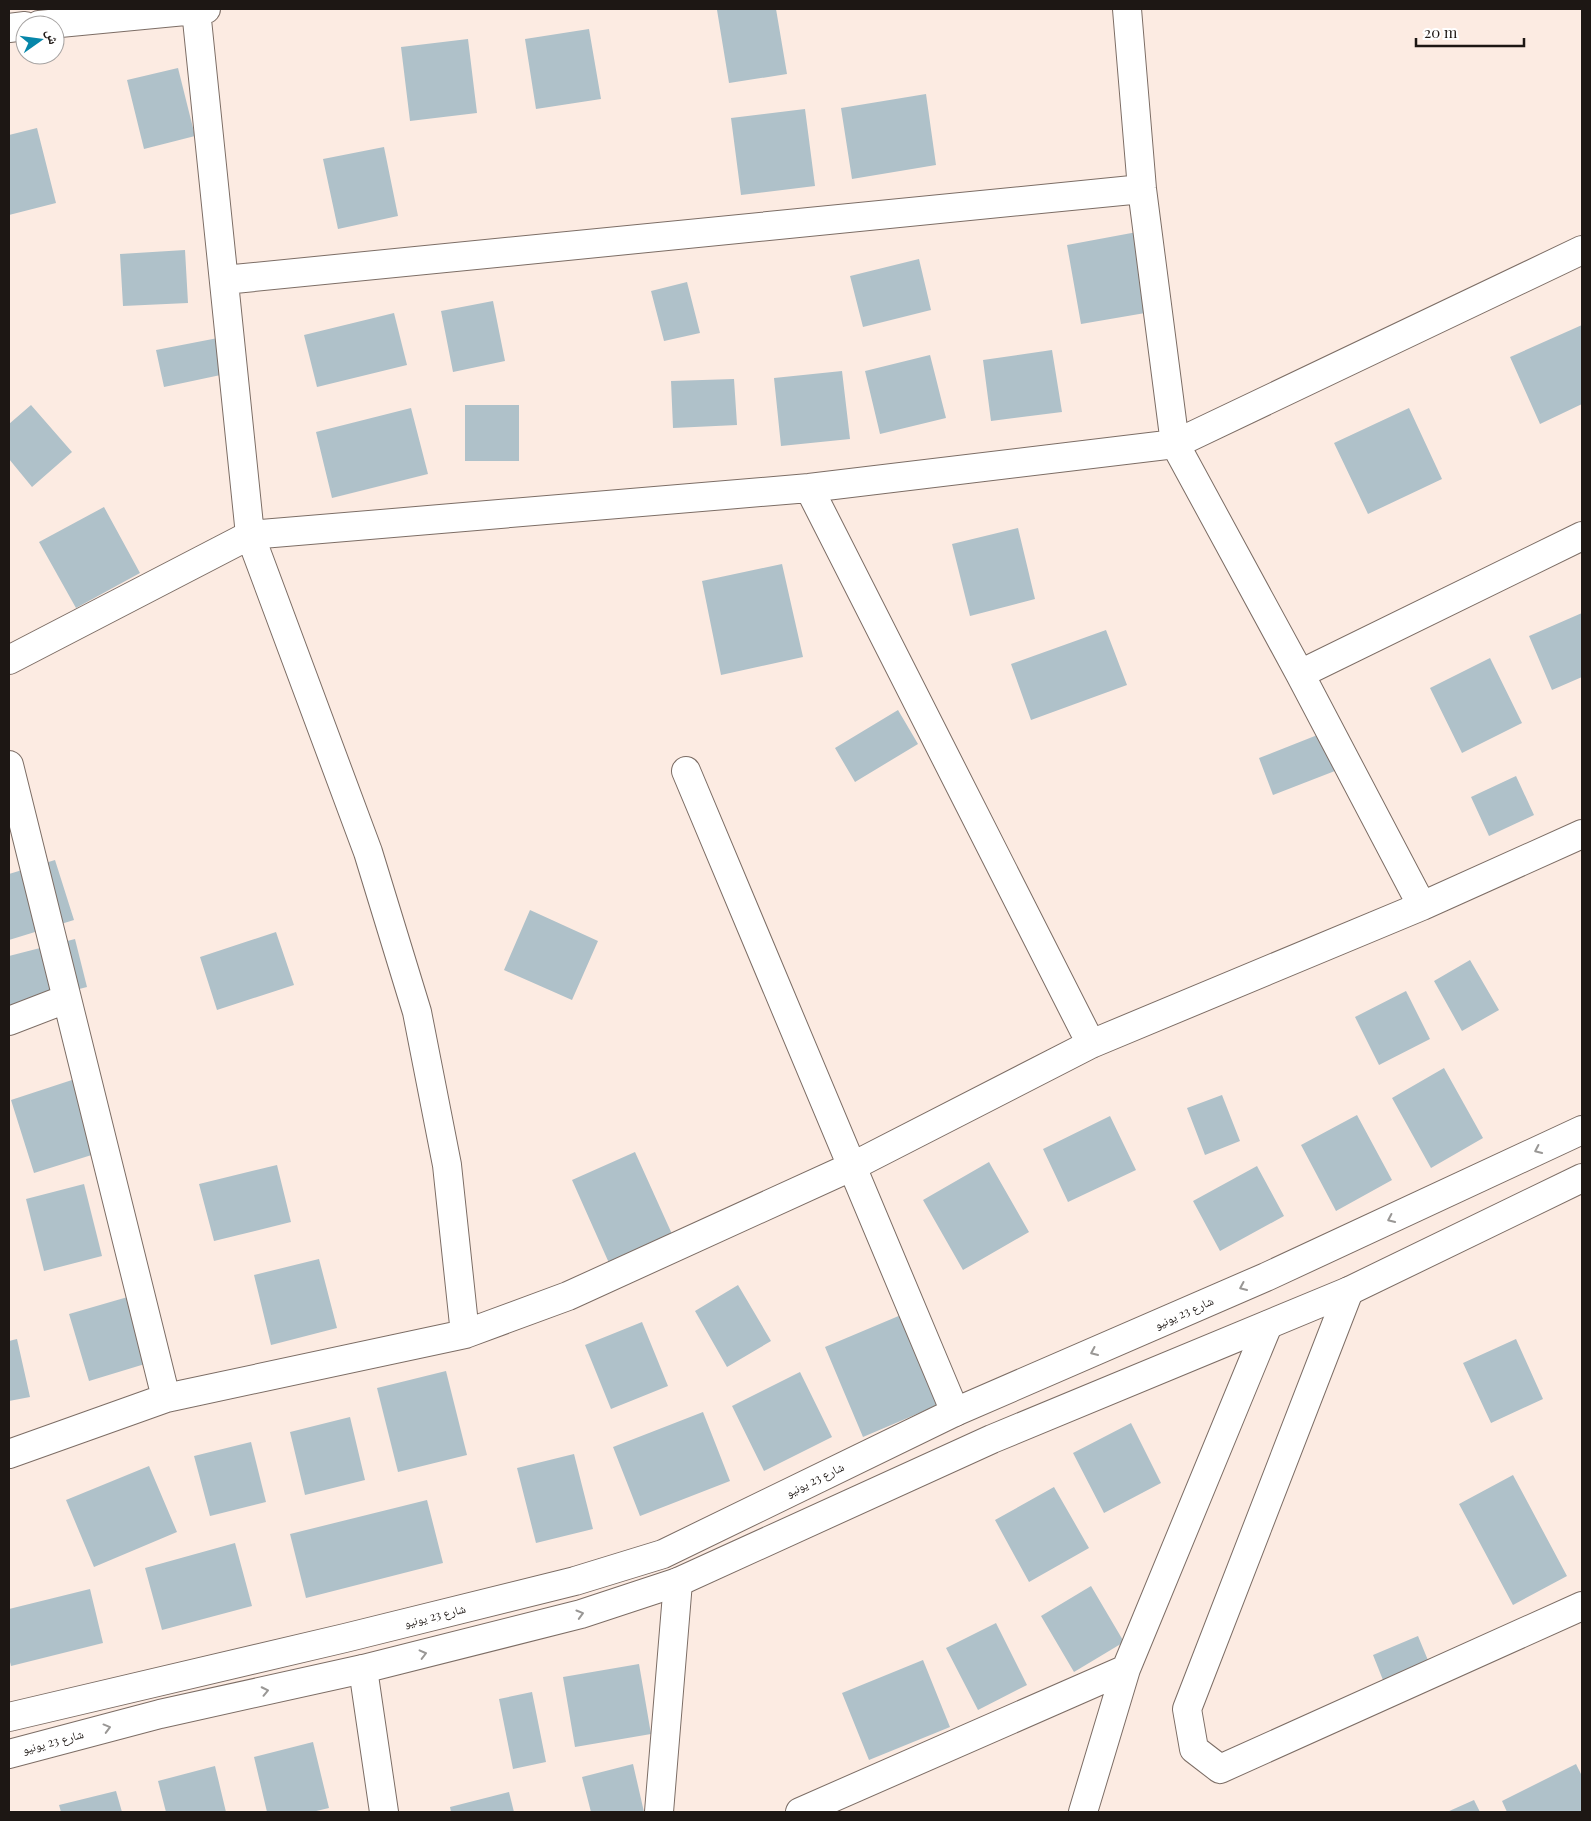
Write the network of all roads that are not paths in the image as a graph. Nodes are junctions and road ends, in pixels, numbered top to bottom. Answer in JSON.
{"nodes":[{"id":1,"x":201,"y":9,"type":"edge"},
{"id":2,"x":1127,"y":9,"type":"edge"},
{"id":3,"x":65,"y":22,"type":"edge"},
{"id":4,"x":1142,"y":189,"type":"junction"},
{"id":5,"x":1582,"y":250,"type":"edge"},
{"id":6,"x":224,"y":280,"type":"junction"},
{"id":7,"x":1175,"y":444,"type":"junction"},
{"id":8,"x":809,"y":488,"type":"junction"},
{"id":9,"x":250,"y":535,"type":"junction"},
{"id":10,"x":1582,"y":536,"type":"edge"},
{"id":11,"x":9,"y":660,"type":"edge"},
{"id":12,"x":1300,"y":674,"type":"junction"},
{"id":13,"x":9,"y":765,"type":"edge"},
{"id":14,"x":686,"y":771,"type":"dead end"},
{"id":15,"x":1582,"y":834,"type":"edge"},
{"id":16,"x":1422,"y":906,"type":"junction"},
{"id":17,"x":66,"y":999,"type":"junction"},
{"id":18,"x":9,"y":1021,"type":"edge"},
{"id":19,"x":1090,"y":1044,"type":"junction"},
{"id":20,"x":1582,"y":1130,"type":"edge"},
{"id":21,"x":853,"y":1166,"type":"junction"},
{"id":22,"x":1582,"y":1178,"type":"edge"},
{"id":23,"x":1349,"y":1291,"type":"junction"},
{"id":24,"x":1268,"y":1325,"type":"junction"},
{"id":25,"x":465,"y":1334,"type":"junction"},
{"id":26,"x":166,"y":1398,"type":"junction"},
{"id":27,"x":955,"y":1412,"type":"junction"},
{"id":28,"x":9,"y":1454,"type":"edge"},
{"id":29,"x":663,"y":1554,"type":"junction"},
{"id":30,"x":678,"y":1582,"type":"junction"},
{"id":31,"x":1582,"y":1606,"type":"edge"},
{"id":32,"x":1126,"y":1668,"type":"junction"},
{"id":33,"x":363,"y":1669,"type":"junction"},
{"id":34,"x":9,"y":1717,"type":"edge"},
{"id":35,"x":9,"y":1754,"type":"edge"},
{"id":36,"x":384,"y":1812,"type":"edge"},
{"id":37,"x":659,"y":1812,"type":"edge"},
{"id":38,"x":800,"y":1812,"type":"edge"},
{"id":39,"x":1082,"y":1812,"type":"edge"}],
"edges":[{"from":1,"to":3,"type":"street"},
{"from":1,"to":6,"type":"street"},
{"from":2,"to":4,"type":"street"},
{"from":4,"to":6,"type":"street"},
{"from":4,"to":7,"type":"street"},
{"from":5,"to":7,"type":"street"},
{"from":6,"to":9,"type":"street"},
{"from":7,"to":8,"type":"street"},
{"from":7,"to":12,"type":"street"},
{"from":8,"to":9,"type":"street"},
{"from":8,"to":19,"type":"street"},
{"from":9,"to":11,"type":"street"},
{"from":9,"to":25,"type":"street"},
{"from":10,"to":12,"type":"street"},
{"from":12,"to":16,"type":"street"},
{"from":13,"to":17,"type":"street"},
{"from":14,"to":21,"type":"street"},
{"from":15,"to":16,"type":"street"},
{"from":16,"to":19,"type":"street"},
{"from":17,"to":18,"type":"street"},
{"from":17,"to":26,"type":"street"},
{"from":19,"to":21,"type":"street"},
{"from":20,"to":27,"type":"street","name":"شارع 23 يونيو","one_way":true},
{"from":21,"to":25,"type":"street"},
{"from":21,"to":27,"type":"street"},
{"from":22,"to":23,"type":"street","name":"شارع 23 يونيو"},
{"from":23,"to":24,"type":"street","name":"شارع 23 يونيو"},
{"from":23,"to":31,"type":"street"},
{"from":24,"to":30,"type":"street","name":"شارع 23 يونيو"},
{"from":24,"to":32,"type":"street"},
{"from":25,"to":26,"type":"street"},
{"from":26,"to":28,"type":"street"},
{"from":27,"to":29,"type":"street","name":"شارع 23 يونيو"},
{"from":29,"to":30,"type":"street"},
{"from":29,"to":34,"type":"street","name":"شارع 23 يونيو"},
{"from":33,"to":30,"type":"street","name":"شارع 23 يونيو","one_way":true},
{"from":30,"to":37,"type":"street"},
{"from":32,"to":38,"type":"street"},
{"from":32,"to":39,"type":"street"},
{"from":35,"to":33,"type":"street","name":"شارع 23 يونيو","one_way":true},
{"from":33,"to":36,"type":"street"}]}
